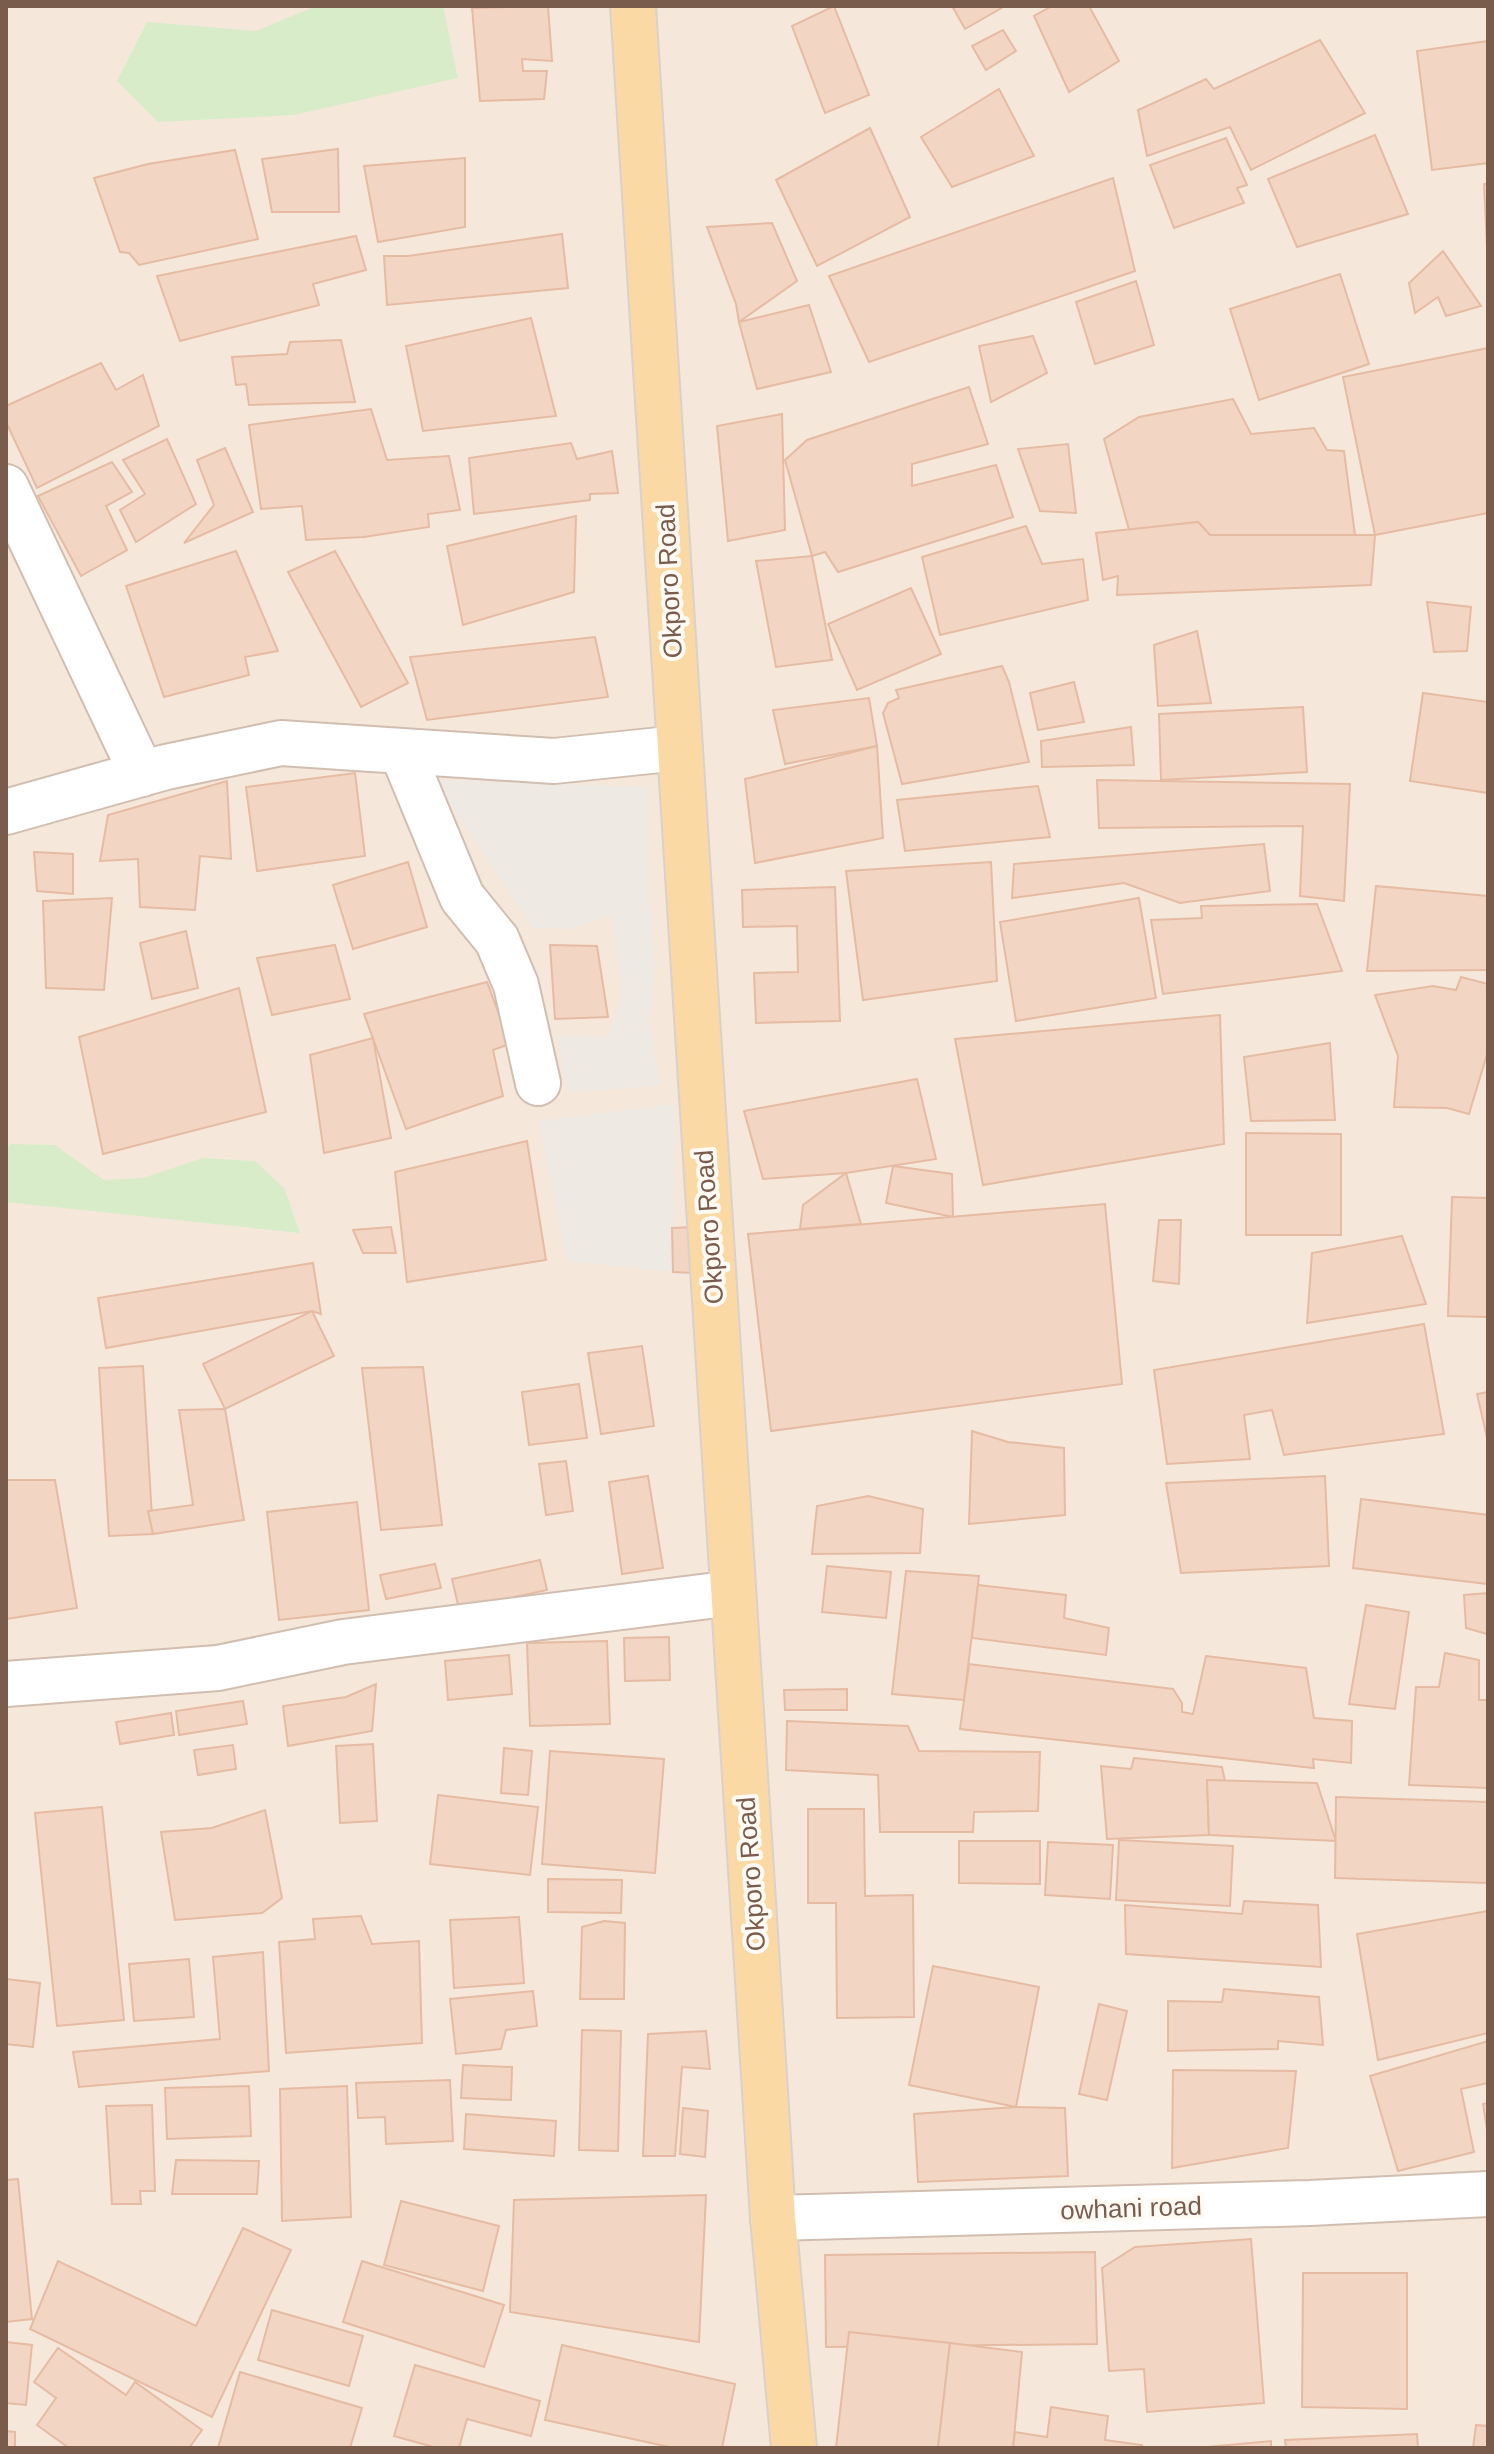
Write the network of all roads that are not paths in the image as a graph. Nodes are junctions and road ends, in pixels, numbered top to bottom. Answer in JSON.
{"nodes":[{"id":1,"x":633,"y":6,"type":"edge"},
{"id":2,"x":6,"y":487,"type":"edge"},
{"id":3,"x":679,"y":748,"type":"junction"},
{"id":4,"x":402,"y":752,"type":"junction"},
{"id":5,"x":142,"y":774,"type":"junction"},
{"id":6,"x":6,"y":812,"type":"edge"},
{"id":7,"x":538,"y":1083,"type":"dead end"},
{"id":8,"x":733,"y":1593,"type":"junction"},
{"id":9,"x":6,"y":1684,"type":"edge"},
{"id":10,"x":1488,"y":2194,"type":"edge"},
{"id":11,"x":773,"y":2218,"type":"junction"},
{"id":12,"x":794,"y":2448,"type":"edge"}],
"edges":[{"from":1,"to":3,"type":"main road","name":"Okporo Road"},
{"from":2,"to":5,"type":"street"},
{"from":3,"to":4,"type":"street"},
{"from":3,"to":8,"type":"main road","name":"Okporo Road"},
{"from":4,"to":5,"type":"street"},
{"from":4,"to":7,"type":"street"},
{"from":5,"to":6,"type":"street"},
{"from":8,"to":9,"type":"street"},
{"from":8,"to":11,"type":"main road","name":"Okporo Road"},
{"from":10,"to":11,"type":"street","name":"owhani road"},
{"from":11,"to":12,"type":"main road","name":"Okporo Road"}]}
